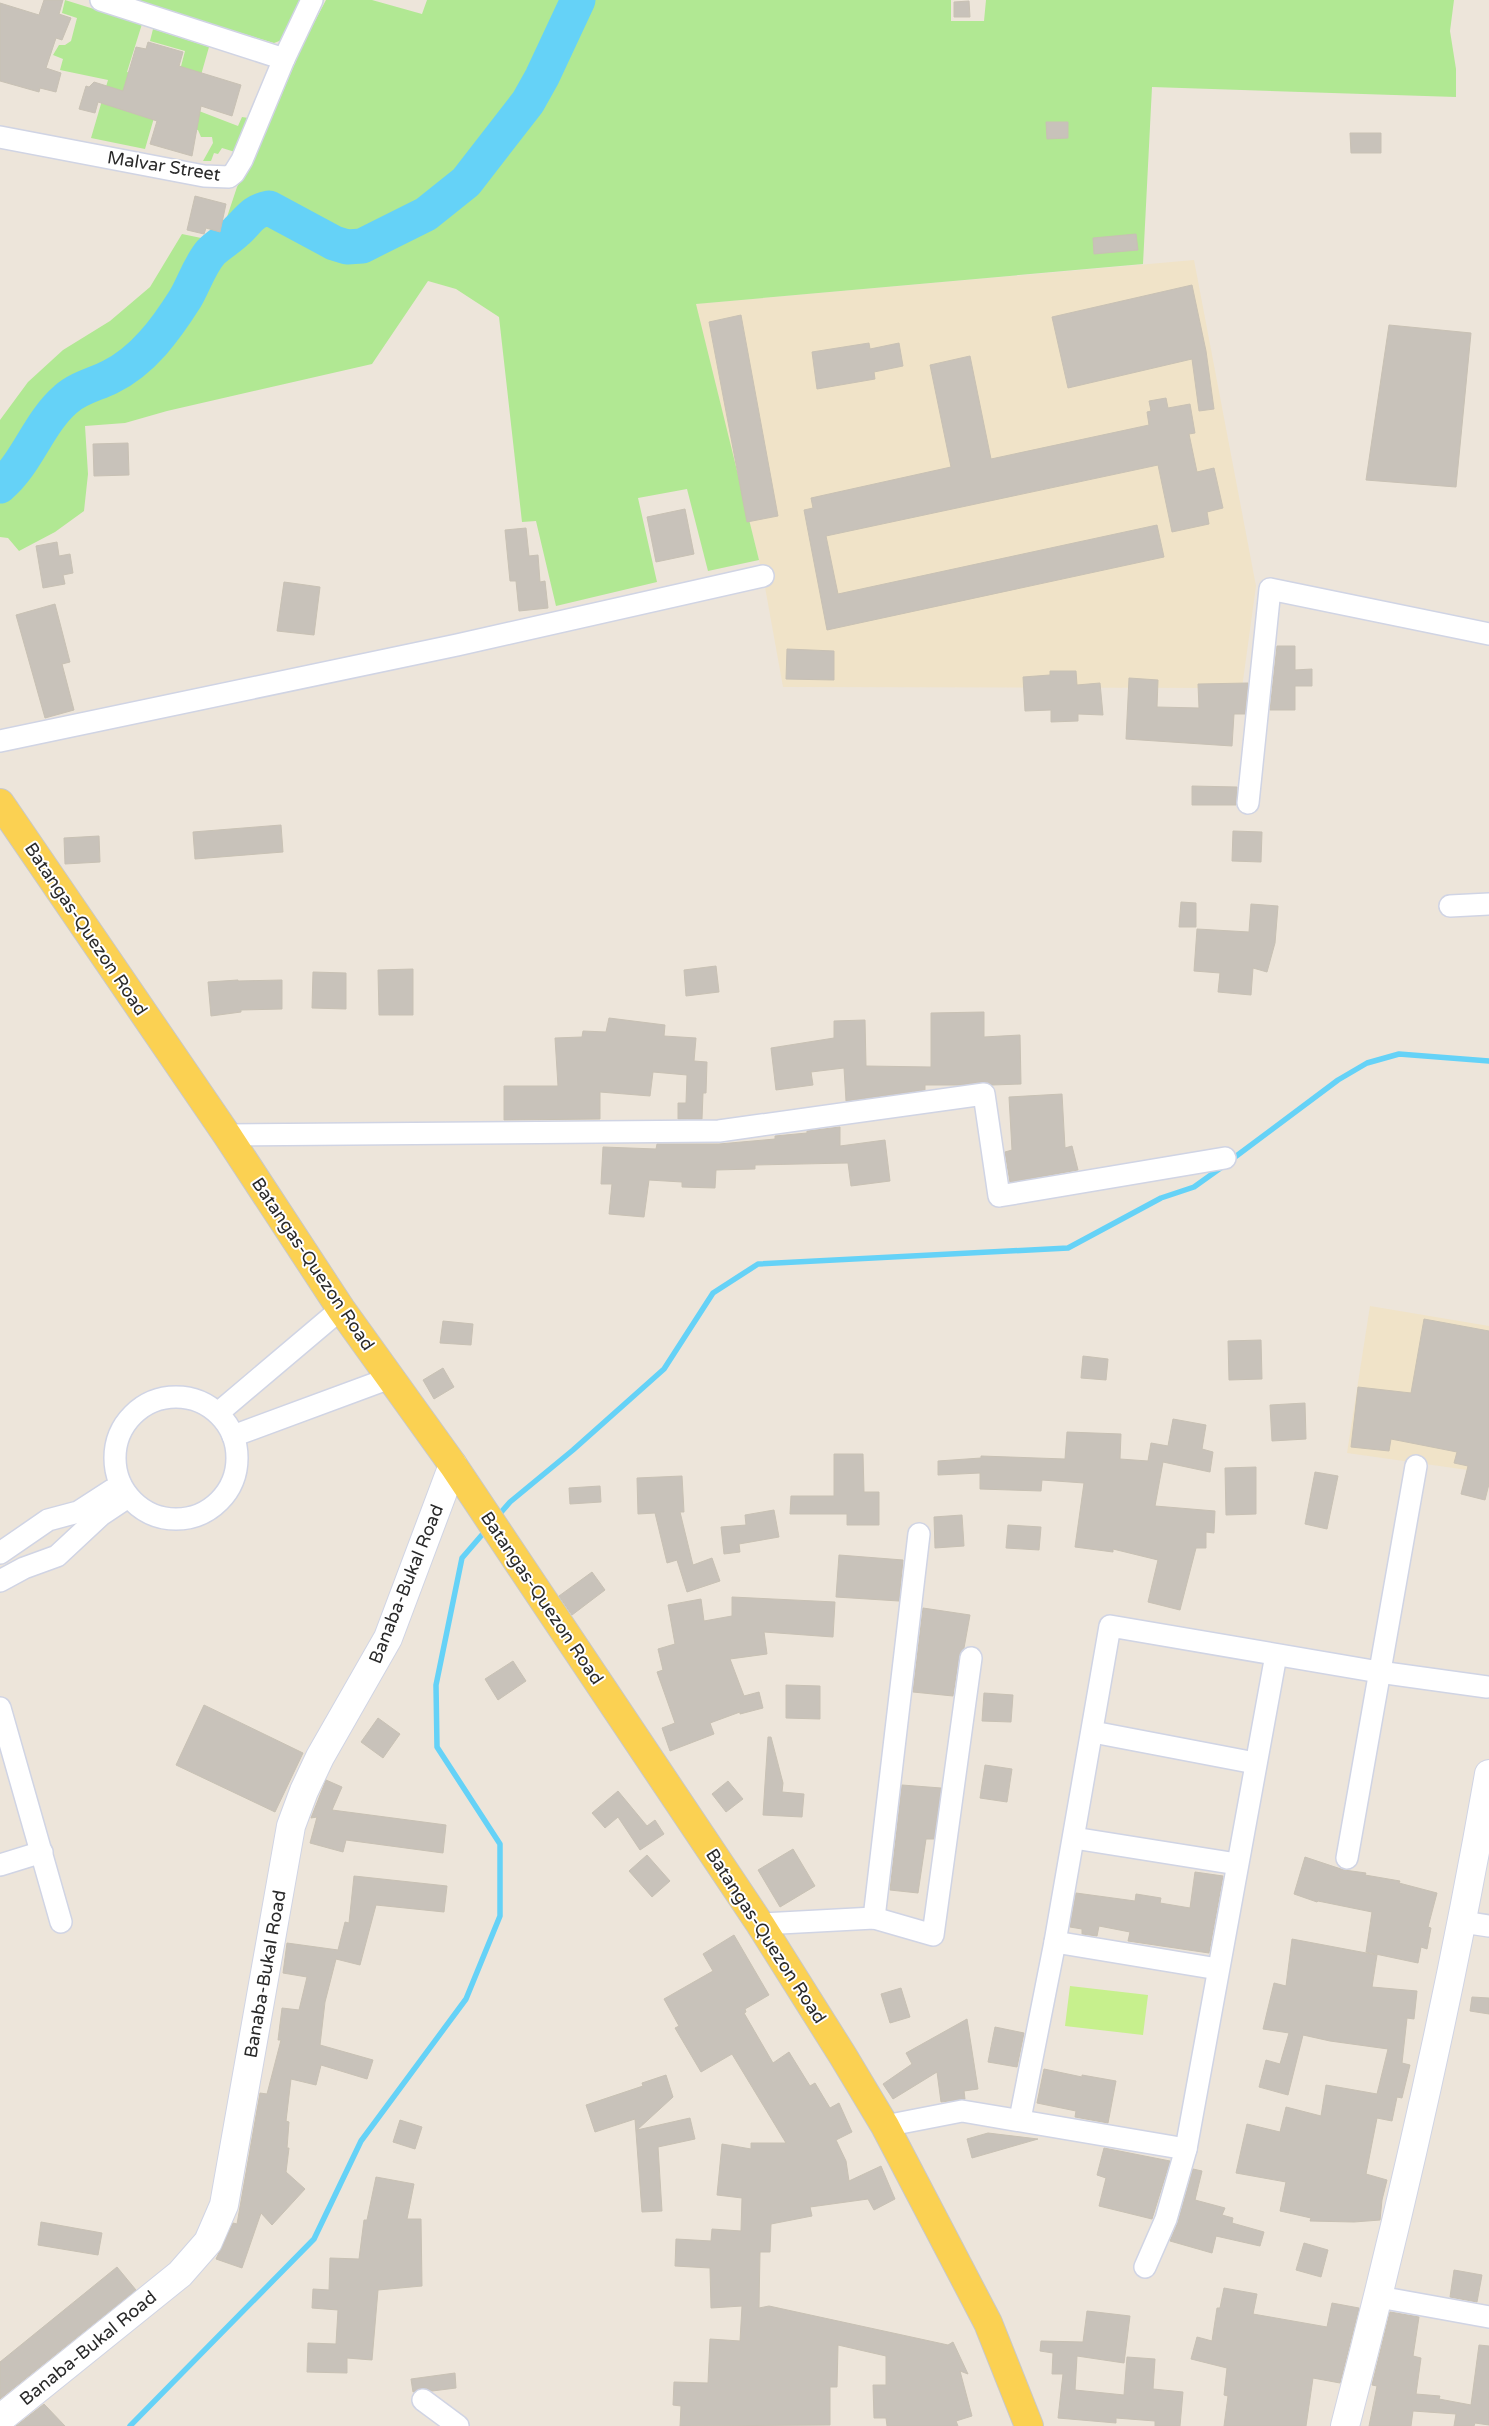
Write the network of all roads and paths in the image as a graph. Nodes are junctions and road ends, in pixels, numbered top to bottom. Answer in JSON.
{"nodes":[{"id":1,"x":101,"y":0,"type":"edge"},
{"id":2,"x":312,"y":0,"type":"edge"},
{"id":3,"x":284,"y":59,"type":"junction"},
{"id":4,"x":0,"y":137,"type":"edge"},
{"id":5,"x":763,"y":576,"type":"dead end"},
{"id":6,"x":1489,"y":634,"type":"edge"},
{"id":7,"x":0,"y":741,"type":"edge"},
{"id":8,"x":1248,"y":802,"type":"dead end"},
{"id":9,"x":0,"y":803,"type":"edge"},
{"id":10,"x":1489,"y":904,"type":"edge"},
{"id":11,"x":1450,"y":906,"type":"dead end"},
{"id":12,"x":227,"y":1135,"type":"junction"},
{"id":13,"x":1225,"y":1158,"type":"dead end"},
{"id":14,"x":341,"y":1309,"type":"junction"},
{"id":15,"x":390,"y":1378,"type":"junction"},
{"id":16,"x":218,"y":1413,"type":"junction"},
{"id":17,"x":233,"y":1436,"type":"junction"},
{"id":18,"x":454,"y":1465,"type":"junction"},
{"id":19,"x":1416,"y":1466,"type":"dead end"},
{"id":20,"x":124,"y":1491,"type":"junction"},
{"id":21,"x":919,"y":1534,"type":"dead end"},
{"id":22,"x":6,"y":1550,"type":"edge"},
{"id":23,"x":24,"y":1568,"type":"junction"},
{"id":24,"x":0,"y":1582,"type":"edge"},
{"id":25,"x":1276,"y":1656,"type":"junction"},
{"id":26,"x":971,"y":1658,"type":"dead end"},
{"id":27,"x":1379,"y":1672,"type":"junction"},
{"id":28,"x":1487,"y":1687,"type":"dead end"},
{"id":29,"x":2,"y":1719,"type":"edge"},
{"id":30,"x":1093,"y":1732,"type":"junction"},
{"id":31,"x":1255,"y":1763,"type":"junction"},
{"id":32,"x":1489,"y":1774,"type":"edge"},
{"id":33,"x":1074,"y":1838,"type":"junction"},
{"id":34,"x":42,"y":1852,"type":"junction"},
{"id":35,"x":1347,"y":1858,"type":"dead end"},
{"id":36,"x":1236,"y":1864,"type":"junction"},
{"id":37,"x":0,"y":1865,"type":"edge"},
{"id":38,"x":874,"y":1918,"type":"junction"},
{"id":39,"x":61,"y":1922,"type":"dead end"},
{"id":40,"x":760,"y":1924,"type":"junction"},
{"id":41,"x":1476,"y":1924,"type":"edge"},
{"id":42,"x":1055,"y":1942,"type":"junction"},
{"id":43,"x":1218,"y":1969,"type":"junction"},
{"id":44,"x":1020,"y":2119,"type":"junction"},
{"id":45,"x":886,"y":2126,"type":"junction"},
{"id":46,"x":1186,"y":2150,"type":"junction"},
{"id":47,"x":1145,"y":2267,"type":"dead end"},
{"id":48,"x":1379,"y":2297,"type":"junction"},
{"id":49,"x":1489,"y":2316,"type":"edge"},
{"id":50,"x":423,"y":2400,"type":"dead end"},
{"id":51,"x":0,"y":2419,"type":"edge"},
{"id":52,"x":458,"y":2426,"type":"edge"},
{"id":53,"x":1029,"y":2426,"type":"edge"},
{"id":54,"x":1345,"y":2426,"type":"edge"}],
"edges":[{"from":1,"to":3,"type":"street"},
{"from":2,"to":3,"type":"street"},
{"from":3,"to":4,"type":"street","name":"Malvar Street"},
{"from":5,"to":7,"type":"street"},
{"from":6,"to":8,"type":"street"},
{"from":9,"to":12,"type":"main road","name":"Batangas-Quezon Road"},
{"from":10,"to":11,"type":"street"},
{"from":12,"to":13,"type":"street"},
{"from":12,"to":14,"type":"main road","name":"Batangas-Quezon Road"},
{"from":14,"to":15,"type":"main road","name":"Batangas-Quezon Road"},
{"from":14,"to":16,"type":"street"},
{"from":15,"to":17,"type":"street"},
{"from":15,"to":18,"type":"main road","name":"Batangas-Quezon Road"},
{"from":16,"to":17,"type":"street"},
{"from":16,"to":20,"type":"street"},
{"from":17,"to":20,"type":"street"},
{"from":18,"to":40,"type":"main road","name":"Batangas-Quezon Road"},
{"from":18,"to":51,"type":"street","name":"Banaba-Bukal Road"},
{"from":19,"to":27,"type":"street"},
{"from":20,"to":22,"type":"street"},
{"from":20,"to":23,"type":"street"},
{"from":21,"to":38,"type":"street"},
{"from":22,"to":23,"type":"street"},
{"from":23,"to":24,"type":"street"},
{"from":25,"to":27,"type":"street"},
{"from":25,"to":30,"type":"street"},
{"from":25,"to":31,"type":"street"},
{"from":26,"to":38,"type":"street"},
{"from":27,"to":28,"type":"street"},
{"from":27,"to":35,"type":"street"},
{"from":29,"to":34,"type":"street"},
{"from":30,"to":31,"type":"street"},
{"from":30,"to":33,"type":"street"},
{"from":31,"to":36,"type":"street"},
{"from":32,"to":41,"type":"street"},
{"from":33,"to":36,"type":"street"},
{"from":33,"to":42,"type":"street"},
{"from":34,"to":37,"type":"street"},
{"from":34,"to":39,"type":"street"},
{"from":36,"to":43,"type":"street"},
{"from":38,"to":40,"type":"street"},
{"from":40,"to":45,"type":"main road","name":"Batangas-Quezon Road"},
{"from":41,"to":48,"type":"street"},
{"from":42,"to":43,"type":"street"},
{"from":42,"to":44,"type":"street"},
{"from":43,"to":46,"type":"street"},
{"from":44,"to":45,"type":"street"},
{"from":44,"to":46,"type":"street"},
{"from":45,"to":53,"type":"main road","name":"Batangas-Quezon Road"},
{"from":46,"to":47,"type":"street"},
{"from":48,"to":49,"type":"street"},
{"from":48,"to":54,"type":"street"},
{"from":50,"to":52,"type":"street"}]}
